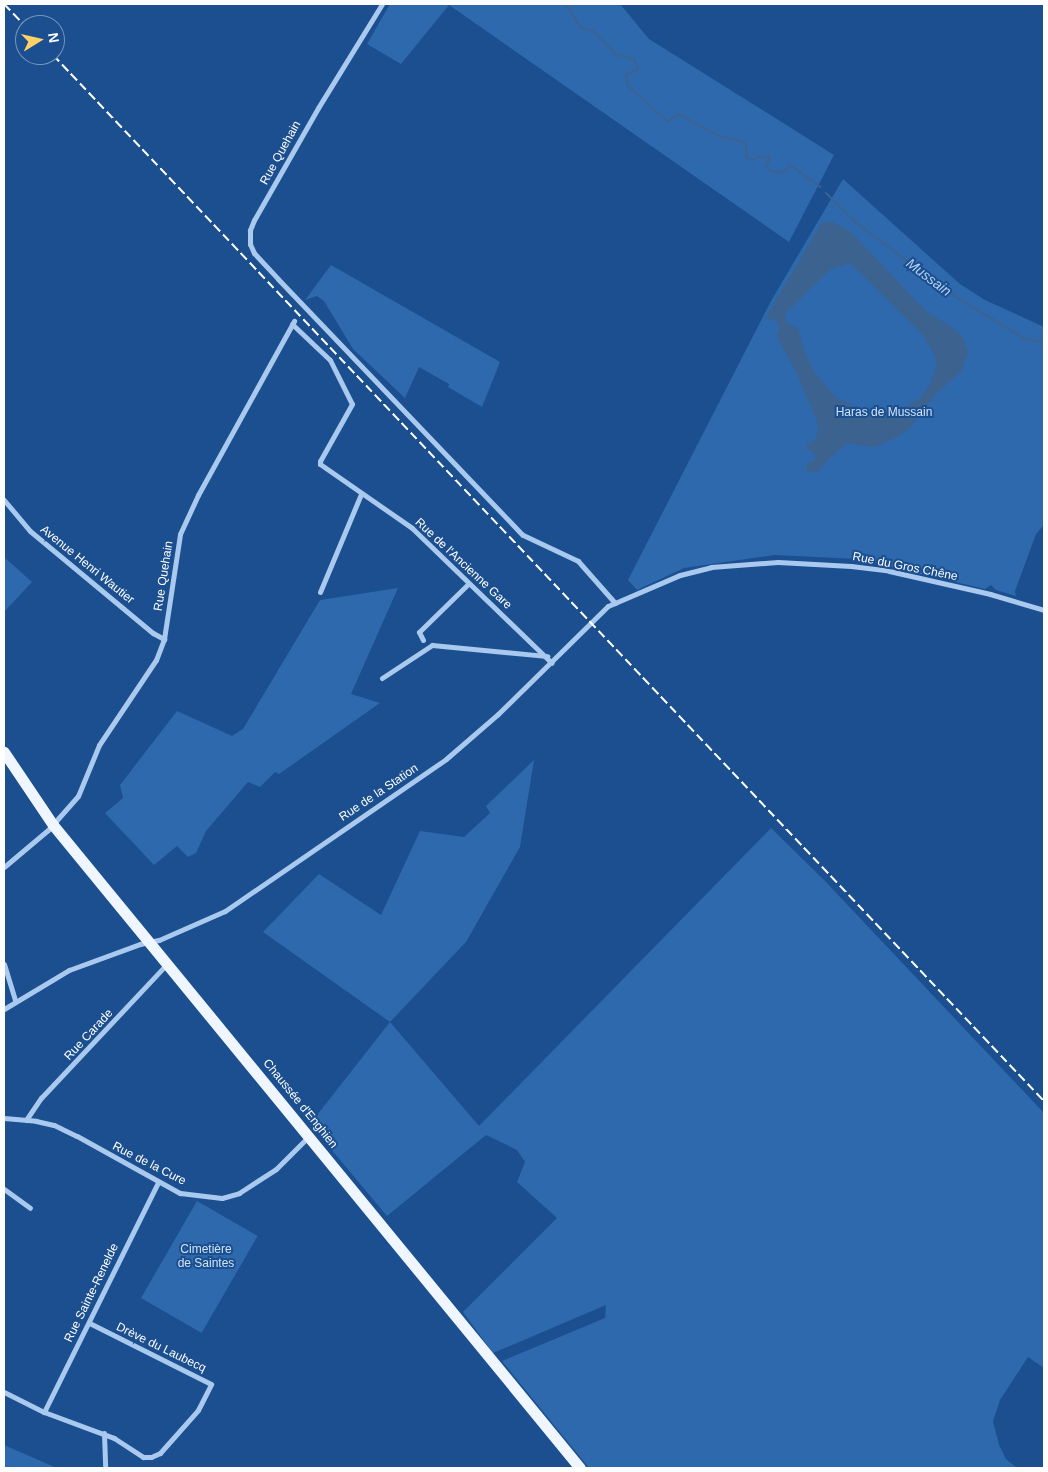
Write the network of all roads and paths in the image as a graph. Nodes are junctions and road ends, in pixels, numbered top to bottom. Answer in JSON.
{"nodes":[{"id":1,"x":382,"y":4,"type":"edge"},
{"id":2,"x":293,"y":323,"type":"joint"},
{"id":3,"x":361,"y":494,"type":"junction"},
{"id":4,"x":4,"y":500,"type":"edge"},
{"id":5,"x":468,"y":584,"type":"junction"},
{"id":6,"x":320,"y":592,"type":"dead end"},
{"id":7,"x":615,"y":603,"type":"junction"},
{"id":8,"x":1044,"y":610,"type":"edge"},
{"id":9,"x":593,"y":620,"type":"joint"},
{"id":10,"x":164,"y":639,"type":"junction"},
{"id":11,"x":423,"y":640,"type":"dead end"},
{"id":12,"x":546,"y":656,"type":"junction"},
{"id":13,"x":552,"y":663,"type":"junction"},
{"id":14,"x":382,"y":678,"type":"dead end"},
{"id":15,"x":4,"y":752,"type":"edge"},
{"id":16,"x":53,"y":825,"type":"junction"},
{"id":17,"x":4,"y":867,"type":"edge"},
{"id":18,"x":149,"y":941,"type":"junction"},
{"id":19,"x":4,"y":964,"type":"edge"},
{"id":20,"x":167,"y":964,"type":"junction"},
{"id":21,"x":15,"y":1001,"type":"junction"},
{"id":22,"x":4,"y":1009,"type":"edge"},
{"id":23,"x":4,"y":1118,"type":"edge"},
{"id":24,"x":26,"y":1120,"type":"junction"},
{"id":25,"x":308,"y":1137,"type":"junction"},
{"id":26,"x":158,"y":1182,"type":"junction"},
{"id":27,"x":4,"y":1189,"type":"edge"},
{"id":28,"x":30,"y":1208,"type":"dead end"},
{"id":29,"x":89,"y":1323,"type":"junction"},
{"id":30,"x":4,"y":1392,"type":"edge"},
{"id":31,"x":44,"y":1412,"type":"junction"},
{"id":32,"x":104,"y":1433,"type":"junction"},
{"id":33,"x":105,"y":1468,"type":"edge"},
{"id":34,"x":580,"y":1468,"type":"edge"}],
"edges":[{"from":1,"to":7,"type":"street","name":"Rue Quehain"},
{"from":2,"to":3,"type":"street","name":"Rue de l'Ancienne Gare"},
{"from":2,"to":10,"type":"street","name":"Rue Quehain"},
{"from":3,"to":5,"type":"street","name":"Rue de l'Ancienne Gare"},
{"from":3,"to":6,"type":"street"},
{"from":4,"to":10,"type":"street","name":"Avenue Henri Wautier"},
{"from":5,"to":11,"type":"street"},
{"from":5,"to":12,"type":"street","name":"Rue de l'Ancienne Gare"},
{"from":7,"to":8,"type":"street","name":"Rue du Gros Chêne"},
{"from":7,"to":9,"type":"street","name":"Rue du Gros Chêne"},
{"from":9,"to":13,"type":"street","name":"Rue de la Station"},
{"from":10,"to":16,"type":"street","name":"Rue Quehain"},
{"from":12,"to":13,"type":"street","name":"Rue de l'Ancienne Gare"},
{"from":12,"to":14,"type":"street"},
{"from":13,"to":18,"type":"street","name":"Rue de la Station"},
{"from":15,"to":16,"type":"main road","name":"Chaussée d'Enghien"},
{"from":16,"to":17,"type":"street","name":"Rue Quehain"},
{"from":16,"to":18,"type":"main road","name":"Chaussée d'Enghien"},
{"from":18,"to":20,"type":"main road","name":"Chaussée d'Enghien"},
{"from":18,"to":21,"type":"street","name":"Rue de la Station"},
{"from":19,"to":21,"type":"street"},
{"from":20,"to":24,"type":"street","name":"Rue Carade"},
{"from":20,"to":25,"type":"main road","name":"Chaussée d'Enghien"},
{"from":21,"to":22,"type":"street","name":"Rue de la Station"},
{"from":23,"to":24,"type":"street","name":"Rue de la Cure"},
{"from":24,"to":26,"type":"street","name":"Rue de la Cure"},
{"from":25,"to":26,"type":"street","name":"Rue de la Cure"},
{"from":25,"to":34,"type":"main road","name":"Chaussée d'Enghien"},
{"from":26,"to":29,"type":"street","name":"Rue Sainte-Renelde"},
{"from":27,"to":28,"type":"street"},
{"from":29,"to":31,"type":"street","name":"Rue Sainte-Renelde"},
{"from":29,"to":32,"type":"street","name":"Drève du Laubecq"},
{"from":30,"to":31,"type":"street"},
{"from":31,"to":32,"type":"street"},
{"from":32,"to":33,"type":"street"}]}
